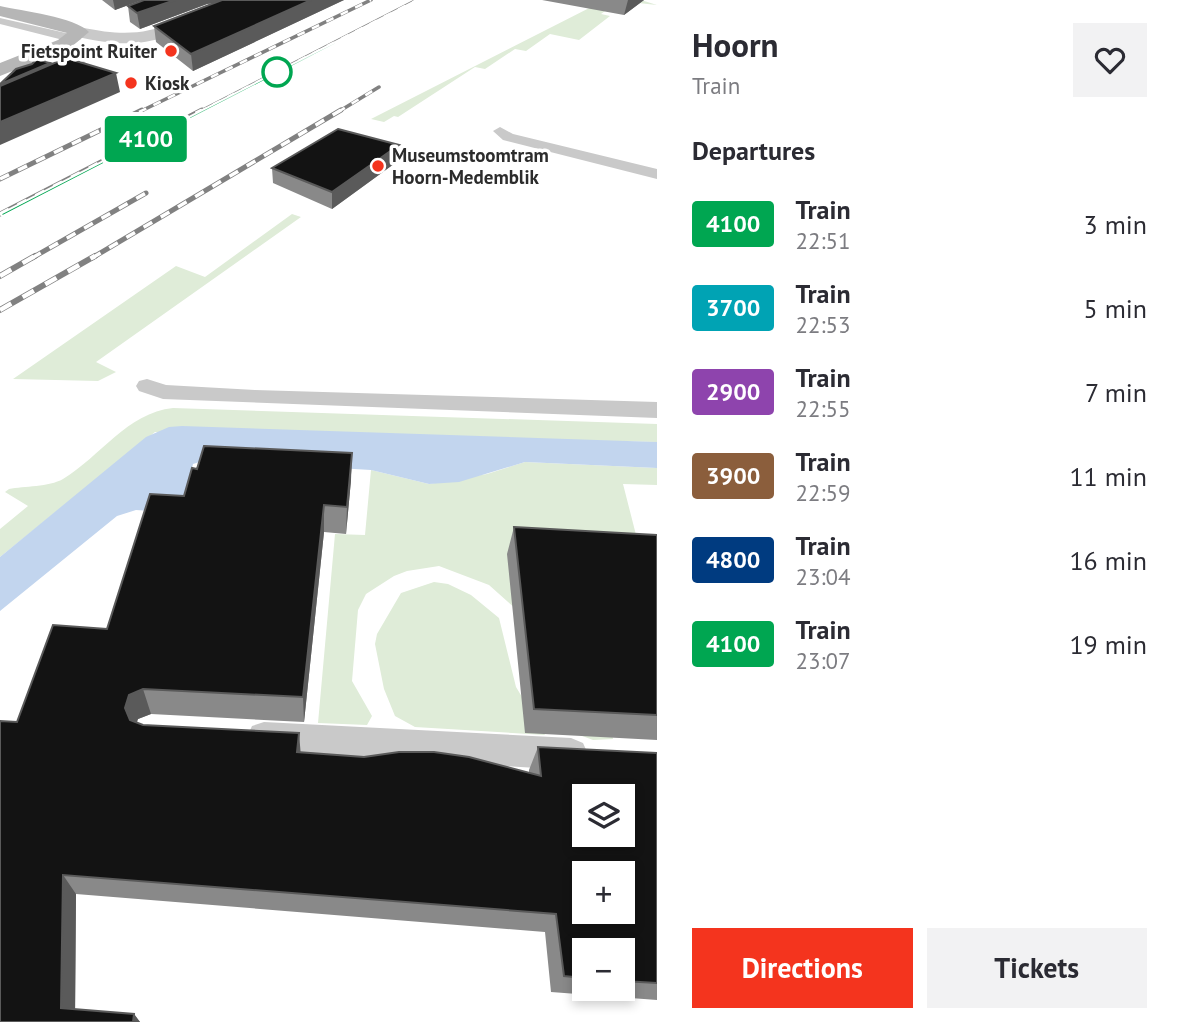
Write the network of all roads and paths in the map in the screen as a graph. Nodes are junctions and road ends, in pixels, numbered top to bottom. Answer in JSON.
{"nodes":[{"id":1,"x":237,"y":0,"type":"edge"},
{"id":2,"x":0,"y":11,"type":"edge"},
{"id":3,"x":117,"y":19,"type":"dead end"},
{"id":4,"x":0,"y":21,"type":"edge"},
{"id":5,"x":77,"y":36,"type":"junction"},
{"id":6,"x":46,"y":51,"type":"junction"},
{"id":7,"x":0,"y":70,"type":"edge"},
{"id":8,"x":0,"y":101,"type":"edge"},
{"id":9,"x":500,"y":131,"type":"dead end"},
{"id":10,"x":657,"y":174,"type":"edge"},
{"id":11,"x":147,"y":386,"type":"dead end"},
{"id":12,"x":657,"y":410,"type":"edge"},
{"id":13,"x":235,"y":736,"type":"edge"},
{"id":14,"x":598,"y":756,"type":"edge"}],
"edges":[{"from":1,"to":5,"type":"street"},
{"from":2,"to":5,"type":"street"},
{"from":3,"to":5,"type":"street"},
{"from":4,"to":5,"type":"lane"},
{"from":5,"to":6,"type":"street"},
{"from":6,"to":7,"type":"street"},
{"from":6,"to":8,"type":"lane"},
{"from":9,"to":10,"type":"lane"},
{"from":11,"to":12,"type":"lane"},
{"from":13,"to":14,"type":"lane"}]}
